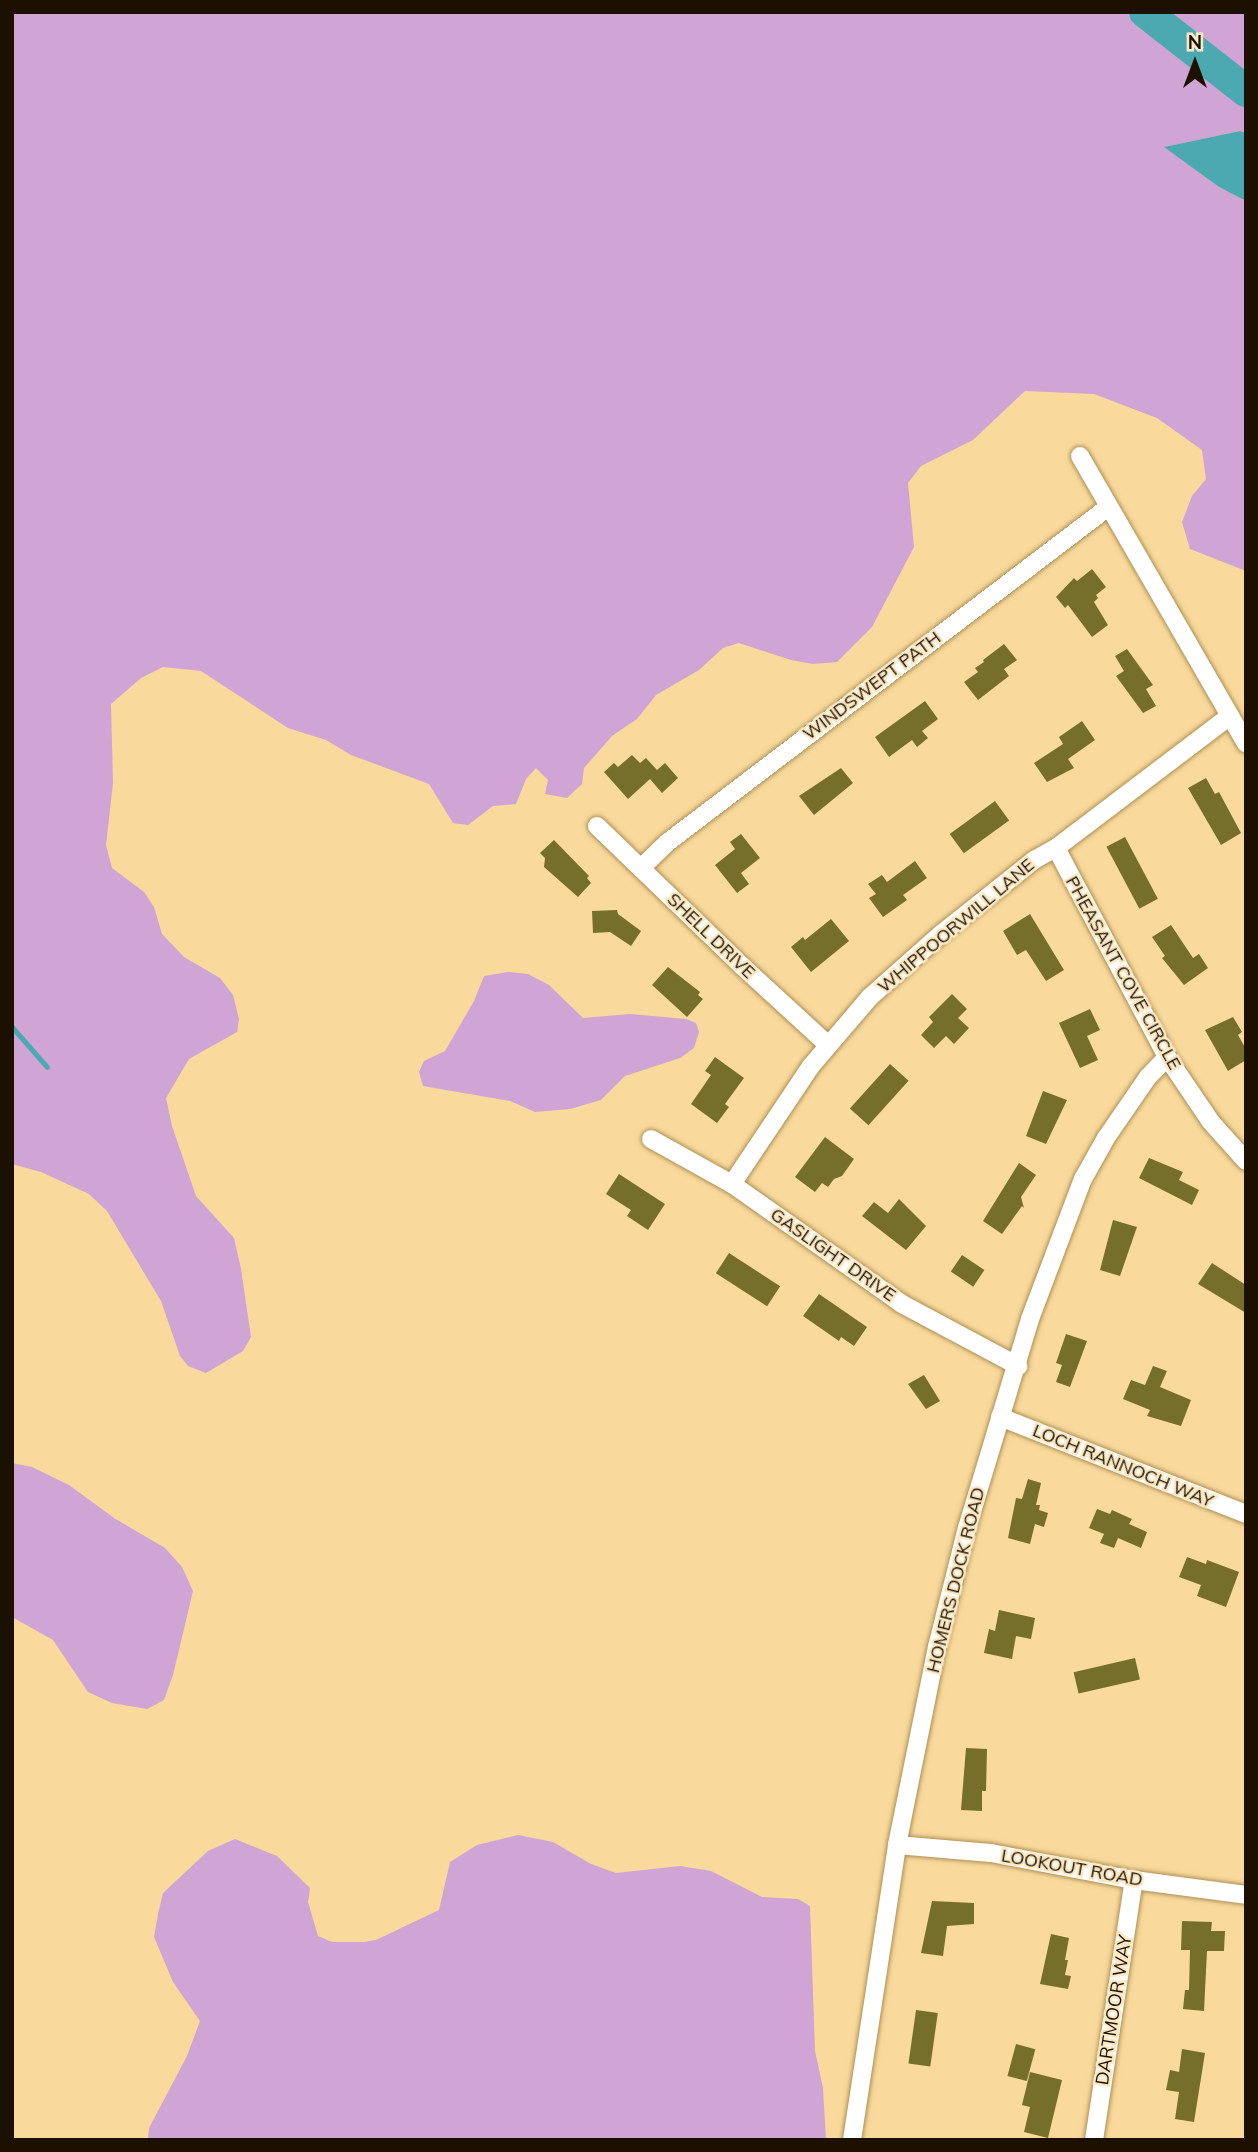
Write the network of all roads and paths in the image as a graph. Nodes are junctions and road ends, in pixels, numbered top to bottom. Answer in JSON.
{"nodes":[{"id":1,"x":1080,"y":456,"type":"dead end"},
{"id":2,"x":1107,"y":508,"type":"junction"},
{"id":3,"x":1230,"y":716,"type":"junction"},
{"id":4,"x":1246,"y":744,"type":"edge"},
{"id":5,"x":597,"y":826,"type":"dead end"},
{"id":6,"x":1056,"y":848,"type":"junction"},
{"id":7,"x":641,"y":868,"type":"junction"},
{"id":8,"x":827,"y":1044,"type":"junction"},
{"id":9,"x":1167,"y":1057,"type":"junction"},
{"id":10,"x":652,"y":1139,"type":"dead end"},
{"id":11,"x":1246,"y":1161,"type":"edge"},
{"id":12,"x":732,"y":1184,"type":"junction"},
{"id":13,"x":1017,"y":1366,"type":"junction"},
{"id":14,"x":1000,"y":1417,"type":"junction"},
{"id":15,"x":1246,"y":1514,"type":"edge"},
{"id":16,"x":897,"y":1846,"type":"junction"},
{"id":17,"x":1134,"y":1880,"type":"junction"},
{"id":18,"x":1246,"y":1895,"type":"edge"},
{"id":19,"x":852,"y":2140,"type":"edge"},
{"id":20,"x":1094,"y":2140,"type":"edge"}],
"edges":[{"from":1,"to":2,"type":"street"},
{"from":2,"to":3,"type":"street"},
{"from":2,"to":7,"type":"street","name":"WINDSWEPT PATH"},
{"from":3,"to":4,"type":"street"},
{"from":3,"to":6,"type":"street","name":"WHIPPOORWILL LANE"},
{"from":5,"to":7,"type":"street","name":"SHELL DRIVE"},
{"from":6,"to":8,"type":"street","name":"WHIPPOORWILL LANE"},
{"from":6,"to":9,"type":"street","name":"PHEASANT COVE CIRCLE"},
{"from":7,"to":8,"type":"street","name":"SHELL DRIVE"},
{"from":8,"to":12,"type":"street","name":"WHIPPOORWILL LANE"},
{"from":9,"to":11,"type":"street","name":"PHEASANT COVE CIRCLE"},
{"from":9,"to":13,"type":"street","name":"HOMERS DOCK ROAD"},
{"from":10,"to":12,"type":"street","name":"GASLIGHT DRIVE"},
{"from":12,"to":13,"type":"street","name":"GASLIGHT DRIVE"},
{"from":13,"to":14,"type":"street","name":"HOMERS DOCK ROAD"},
{"from":14,"to":15,"type":"street","name":"LOCH RANNOCH WAY"},
{"from":14,"to":16,"type":"street","name":"HOMERS DOCK ROAD"},
{"from":16,"to":17,"type":"street","name":"LOOKOUT ROAD"},
{"from":16,"to":19,"type":"street","name":"HOMERS DOCK ROAD"},
{"from":17,"to":18,"type":"street","name":"LOOKOUT ROAD"},
{"from":17,"to":20,"type":"street","name":"DARTMOOR WAY"}]}
